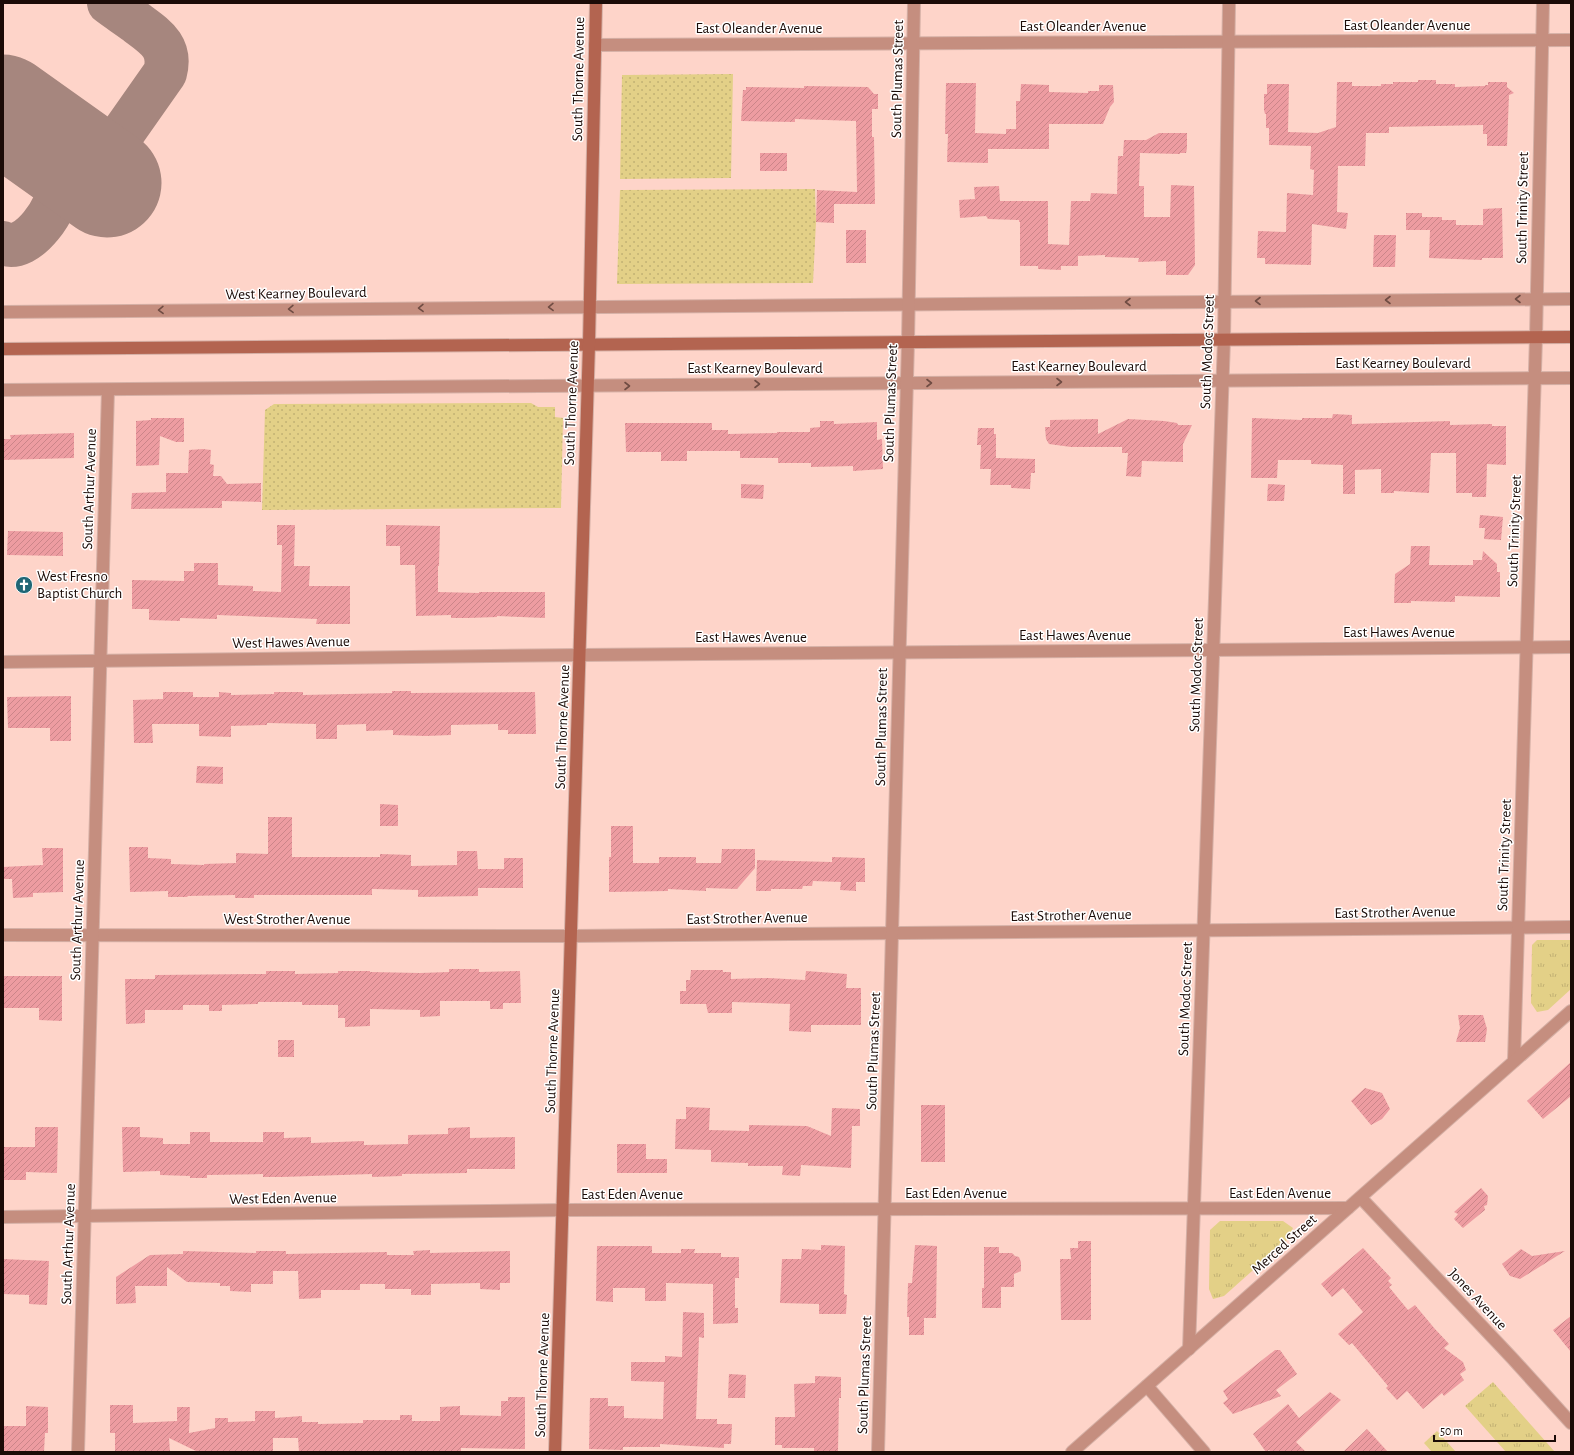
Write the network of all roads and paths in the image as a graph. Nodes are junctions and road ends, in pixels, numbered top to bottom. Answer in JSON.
{"nodes":[{"id":1,"x":596,"y":3,"type":"edge"},
{"id":2,"x":914,"y":3,"type":"edge"},
{"id":3,"x":1229,"y":3,"type":"edge"},
{"id":4,"x":1542,"y":3,"type":"edge"},
{"id":5,"x":1542,"y":40,"type":"junction"},
{"id":6,"x":1571,"y":40,"type":"edge"},
{"id":7,"x":1228,"y":42,"type":"junction"},
{"id":8,"x":913,"y":43,"type":"junction"},
{"id":9,"x":595,"y":45,"type":"junction"},
{"id":10,"x":1537,"y":299,"type":"junction"},
{"id":11,"x":1571,"y":299,"type":"edge"},
{"id":12,"x":1224,"y":302,"type":"junction"},
{"id":13,"x":909,"y":303,"type":"junction"},
{"id":14,"x":590,"y":306,"type":"junction"},
{"id":15,"x":3,"y":312,"type":"edge"},
{"id":16,"x":1536,"y":337,"type":"junction"},
{"id":17,"x":1571,"y":337,"type":"edge"},
{"id":18,"x":1224,"y":339,"type":"junction"},
{"id":19,"x":908,"y":341,"type":"junction"},
{"id":20,"x":589,"y":344,"type":"junction"},
{"id":21,"x":3,"y":349,"type":"edge"},
{"id":22,"x":1535,"y":378,"type":"junction"},
{"id":23,"x":1571,"y":378,"type":"edge"},
{"id":24,"x":1222,"y":381,"type":"junction"},
{"id":25,"x":907,"y":383,"type":"junction"},
{"id":26,"x":588,"y":386,"type":"junction"},
{"id":27,"x":3,"y":390,"type":"edge"},
{"id":28,"x":108,"y":390,"type":"junction"},
{"id":29,"x":1526,"y":647,"type":"junction"},
{"id":30,"x":1571,"y":647,"type":"edge"},
{"id":31,"x":1213,"y":650,"type":"junction"},
{"id":32,"x":899,"y":652,"type":"junction"},
{"id":33,"x":580,"y":655,"type":"junction"},
{"id":34,"x":100,"y":661,"type":"junction"},
{"id":35,"x":3,"y":662,"type":"edge"},
{"id":36,"x":1518,"y":927,"type":"junction"},
{"id":37,"x":1571,"y":927,"type":"edge"},
{"id":38,"x":1203,"y":930,"type":"junction"},
{"id":39,"x":892,"y":933,"type":"junction"},
{"id":40,"x":3,"y":935,"type":"edge"},
{"id":41,"x":93,"y":935,"type":"junction"},
{"id":42,"x":572,"y":936,"type":"junction"},
{"id":43,"x":1571,"y":1011,"type":"edge"},
{"id":44,"x":1514,"y":1061,"type":"junction"},
{"id":45,"x":1361,"y":1198,"type":"junction"},
{"id":46,"x":1348,"y":1208,"type":"junction"},
{"id":47,"x":884,"y":1209,"type":"junction"},
{"id":48,"x":1194,"y":1209,"type":"junction"},
{"id":49,"x":564,"y":1210,"type":"junction"},
{"id":50,"x":84,"y":1216,"type":"junction"},
{"id":51,"x":3,"y":1217,"type":"edge"},
{"id":52,"x":1189,"y":1349,"type":"junction"},
{"id":53,"x":1147,"y":1386,"type":"junction"},
{"id":54,"x":1571,"y":1423,"type":"edge"},
{"id":55,"x":78,"y":1452,"type":"edge"},
{"id":56,"x":555,"y":1452,"type":"edge"},
{"id":57,"x":878,"y":1452,"type":"edge"},
{"id":58,"x":1072,"y":1452,"type":"edge"},
{"id":59,"x":1204,"y":1452,"type":"edge"}],
"edges":[{"from":1,"to":9,"type":"main road","name":"South Thorne Avenue"},
{"from":2,"to":8,"type":"street","name":"South Plumas Street"},
{"from":3,"to":7,"type":"street","name":"South Modoc Street"},
{"from":4,"to":5,"type":"street","name":"South Trinity Street"},
{"from":5,"to":6,"type":"street","name":"East Oleander Avenue"},
{"from":5,"to":7,"type":"street","name":"East Oleander Avenue"},
{"from":5,"to":10,"type":"street","name":"South Trinity Street"},
{"from":7,"to":8,"type":"street","name":"East Oleander Avenue"},
{"from":7,"to":12,"type":"street","name":"South Modoc Street"},
{"from":8,"to":9,"type":"street","name":"East Oleander Avenue"},
{"from":8,"to":13,"type":"street","name":"South Plumas Street"},
{"from":9,"to":14,"type":"main road","name":"South Thorne Avenue"},
{"from":10,"to":11,"type":"street"},
{"from":10,"to":12,"type":"street","one_way":true},
{"from":10,"to":16,"type":"street","name":"South Trinity Street"},
{"from":12,"to":13,"type":"street","one_way":true},
{"from":12,"to":18,"type":"street","name":"South Modoc Street"},
{"from":13,"to":14,"type":"street"},
{"from":13,"to":19,"type":"street","name":"South Plumas Street"},
{"from":14,"to":15,"type":"street","name":"West Kearney Boulevard","one_way":true},
{"from":14,"to":20,"type":"main road","name":"South Thorne Avenue"},
{"from":16,"to":17,"type":"main road","name":"East Kearney Boulevard"},
{"from":16,"to":18,"type":"main road","name":"East Kearney Boulevard"},
{"from":16,"to":22,"type":"street","name":"South Trinity Street"},
{"from":18,"to":19,"type":"main road","name":"East Kearney Boulevard"},
{"from":18,"to":24,"type":"street","name":"South Modoc Street"},
{"from":19,"to":20,"type":"main road","name":"East Kearney Boulevard"},
{"from":19,"to":25,"type":"street","name":"South Plumas Street"},
{"from":20,"to":21,"type":"main road"},
{"from":20,"to":26,"type":"main road","name":"South Thorne Avenue"},
{"from":22,"to":23,"type":"street","name":"East Kearney Boulevard"},
{"from":22,"to":24,"type":"street","name":"East Kearney Boulevard"},
{"from":22,"to":29,"type":"street","name":"South Trinity Street"},
{"from":25,"to":24,"type":"street","name":"East Kearney Boulevard","one_way":true},
{"from":24,"to":31,"type":"street","name":"South Modoc Street"},
{"from":26,"to":25,"type":"street","name":"East Kearney Boulevard","one_way":true},
{"from":25,"to":32,"type":"street","name":"South Plumas Street"},
{"from":26,"to":28,"type":"street"},
{"from":26,"to":33,"type":"main road","name":"South Thorne Avenue"},
{"from":27,"to":28,"type":"street"},
{"from":28,"to":34,"type":"street","name":"South Arthur Avenue"},
{"from":29,"to":30,"type":"street","name":"East Hawes Avenue"},
{"from":29,"to":31,"type":"street","name":"East Hawes Avenue"},
{"from":29,"to":36,"type":"street","name":"South Trinity Street"},
{"from":31,"to":32,"type":"street","name":"East Hawes Avenue"},
{"from":31,"to":38,"type":"street","name":"South Modoc Street"},
{"from":32,"to":33,"type":"street","name":"East Hawes Avenue"},
{"from":32,"to":39,"type":"street","name":"South Plumas Street"},
{"from":33,"to":34,"type":"street","name":"West Hawes Avenue"},
{"from":33,"to":42,"type":"main road","name":"South Thorne Avenue"},
{"from":34,"to":35,"type":"street","name":"West Hawes Avenue"},
{"from":34,"to":41,"type":"street","name":"South Arthur Avenue"},
{"from":36,"to":37,"type":"street","name":"East Strother Avenue"},
{"from":36,"to":38,"type":"street","name":"East Strother Avenue"},
{"from":36,"to":44,"type":"street","name":"South Trinity Street"},
{"from":38,"to":39,"type":"street","name":"East Strother Avenue"},
{"from":38,"to":48,"type":"street","name":"South Modoc Street"},
{"from":39,"to":42,"type":"street","name":"East Strother Avenue"},
{"from":39,"to":47,"type":"street","name":"South Plumas Street"},
{"from":40,"to":41,"type":"street","name":"West Strother Avenue"},
{"from":41,"to":42,"type":"street","name":"West Strother Avenue"},
{"from":41,"to":50,"type":"street","name":"South Arthur Avenue"},
{"from":42,"to":49,"type":"main road","name":"South Thorne Avenue"},
{"from":43,"to":44,"type":"street","name":"Merced Street"},
{"from":44,"to":45,"type":"street","name":"Merced Street"},
{"from":45,"to":46,"type":"street","name":"Merced Street"},
{"from":45,"to":54,"type":"street","name":"Jones Avenue"},
{"from":46,"to":48,"type":"street","name":"East Eden Avenue"},
{"from":46,"to":52,"type":"street","name":"Merced Street"},
{"from":47,"to":48,"type":"street","name":"East Eden Avenue"},
{"from":47,"to":49,"type":"street","name":"East Eden Avenue"},
{"from":47,"to":57,"type":"street","name":"South Plumas Street"},
{"from":48,"to":52,"type":"street","name":"South Modoc Street"},
{"from":49,"to":50,"type":"street","name":"West Eden Avenue"},
{"from":49,"to":56,"type":"main road","name":"South Thorne Avenue"},
{"from":50,"to":51,"type":"street","name":"West Eden Avenue"},
{"from":50,"to":55,"type":"street","name":"South Arthur Avenue"},
{"from":52,"to":53,"type":"street","name":"Merced Street"},
{"from":53,"to":58,"type":"street","name":"Merced Street"},
{"from":53,"to":59,"type":"street"}]}
